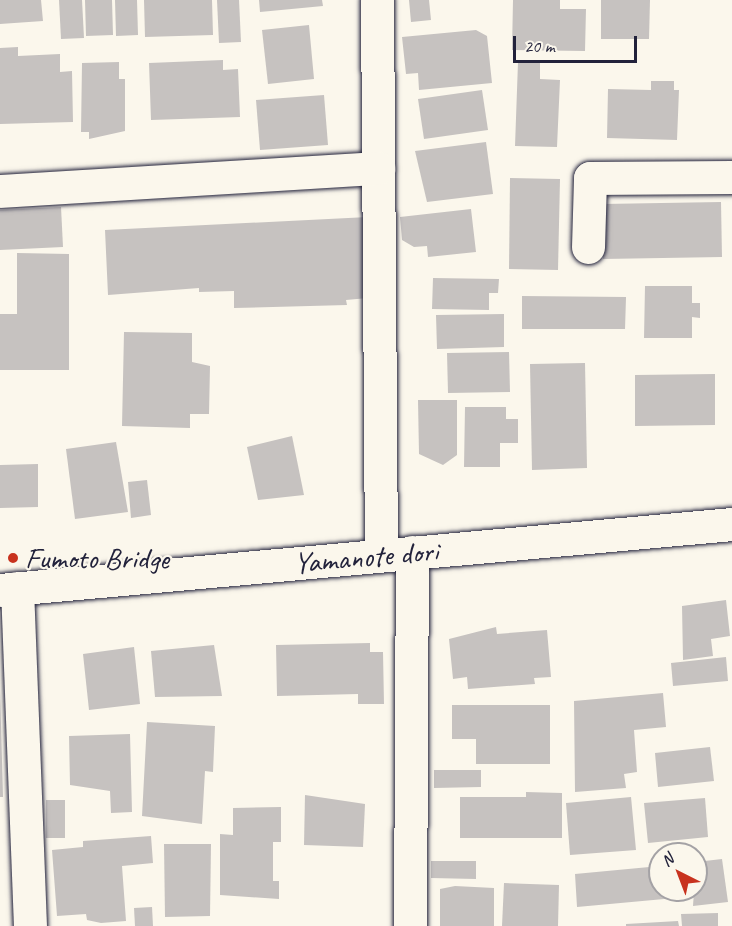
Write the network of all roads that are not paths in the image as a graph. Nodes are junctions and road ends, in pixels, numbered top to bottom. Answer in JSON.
{"nodes":[{"id":1,"x":377,"y":0,"type":"edge"},
{"id":2,"x":378,"y":168,"type":"junction"},
{"id":3,"x":732,"y":177,"type":"edge"},
{"id":4,"x":0,"y":191,"type":"edge"},
{"id":5,"x":588,"y":247,"type":"dead end"},
{"id":6,"x":732,"y":524,"type":"edge"},
{"id":7,"x":396,"y":554,"type":"junction"},
{"id":8,"x":8,"y":589,"type":"edge"},
{"id":9,"x":30,"y":926,"type":"edge"},
{"id":10,"x":410,"y":926,"type":"edge"}],
"edges":[{"from":1,"to":2,"type":"street"},
{"from":2,"to":4,"type":"street"},
{"from":2,"to":7,"type":"street"},
{"from":3,"to":5,"type":"street"},
{"from":6,"to":7,"type":"street","name":"Yamanote dori"},
{"from":7,"to":8,"type":"street","name":"Yamanote dori"},
{"from":7,"to":10,"type":"street"},
{"from":8,"to":9,"type":"street"}]}
